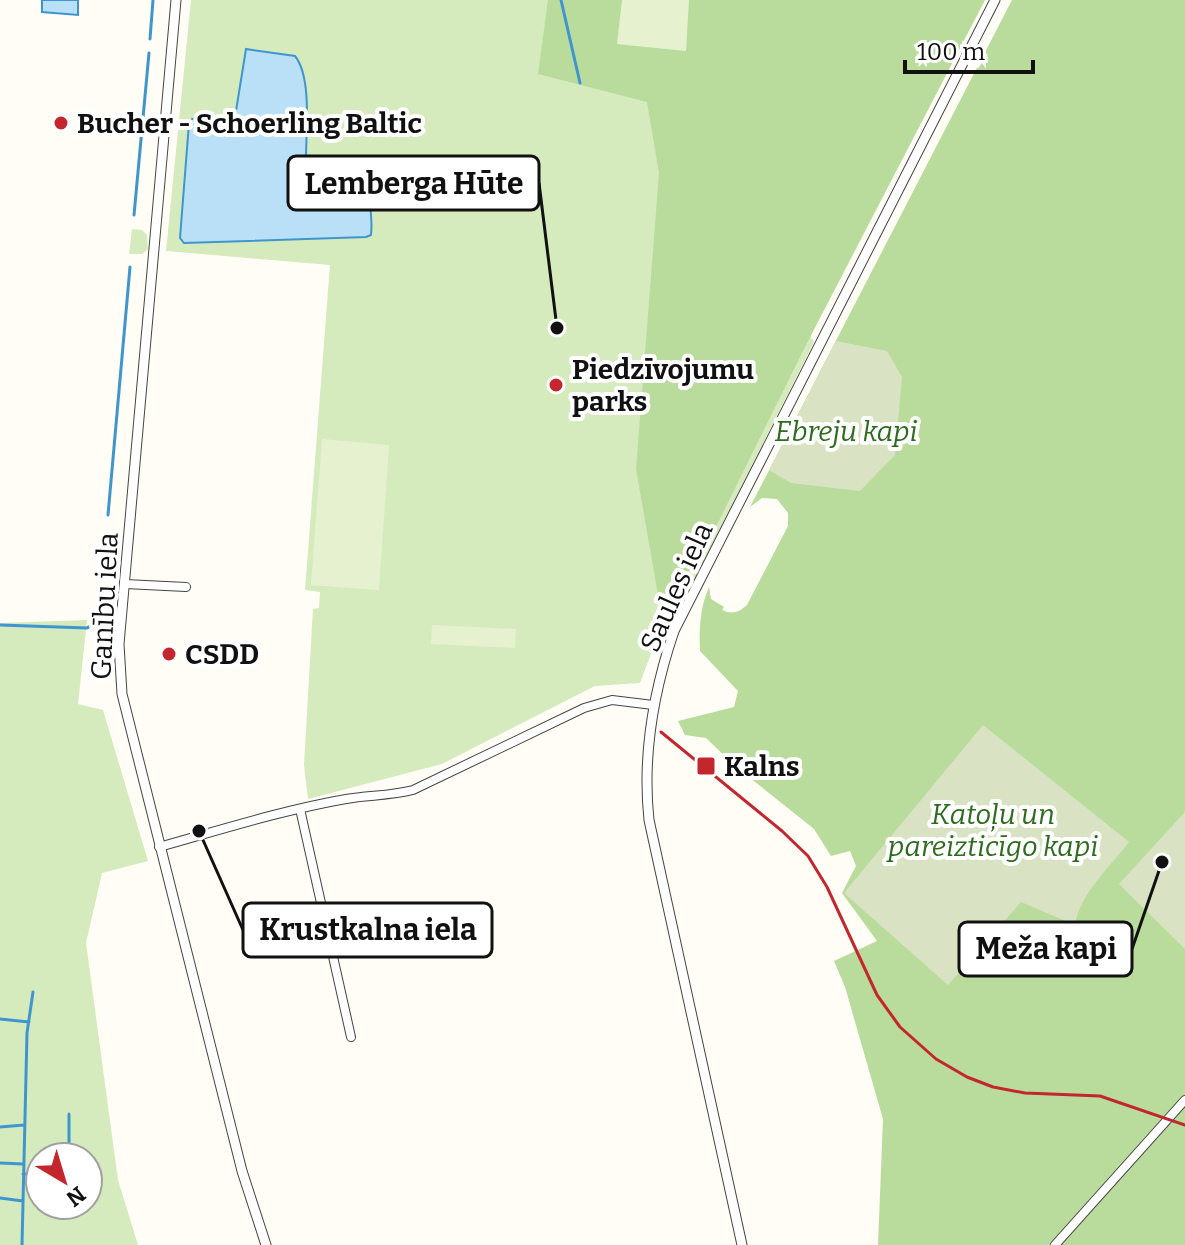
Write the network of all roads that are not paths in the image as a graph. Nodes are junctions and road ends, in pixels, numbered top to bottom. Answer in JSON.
{"nodes":[{"id":1,"x":176,"y":0,"type":"edge"},
{"id":2,"x":995,"y":0,"type":"edge"},
{"id":3,"x":125,"y":584,"type":"junction"},
{"id":4,"x":186,"y":587,"type":"dead end"},
{"id":5,"x":653,"y":705,"type":"junction"},
{"id":6,"x":300,"y":809,"type":"junction"},
{"id":7,"x":159,"y":847,"type":"junction"},
{"id":8,"x":351,"y":1037,"type":"dead end"},
{"id":9,"x":1185,"y":1100,"type":"edge"},
{"id":10,"x":266,"y":1245,"type":"edge"},
{"id":11,"x":742,"y":1245,"type":"edge"},
{"id":12,"x":1055,"y":1245,"type":"edge"}],
"edges":[{"from":1,"to":3,"type":"street","name":"Ganību iela"},
{"from":2,"to":5,"type":"street","name":"Saules iela"},
{"from":3,"to":4,"type":"street"},
{"from":3,"to":7,"type":"street","name":"Ganību iela"},
{"from":5,"to":6,"type":"street"},
{"from":5,"to":11,"type":"street","name":"Saules iela"},
{"from":6,"to":7,"type":"street"},
{"from":6,"to":8,"type":"street"},
{"from":7,"to":10,"type":"street","name":"Ganību iela"},
{"from":9,"to":12,"type":"street"}]}
